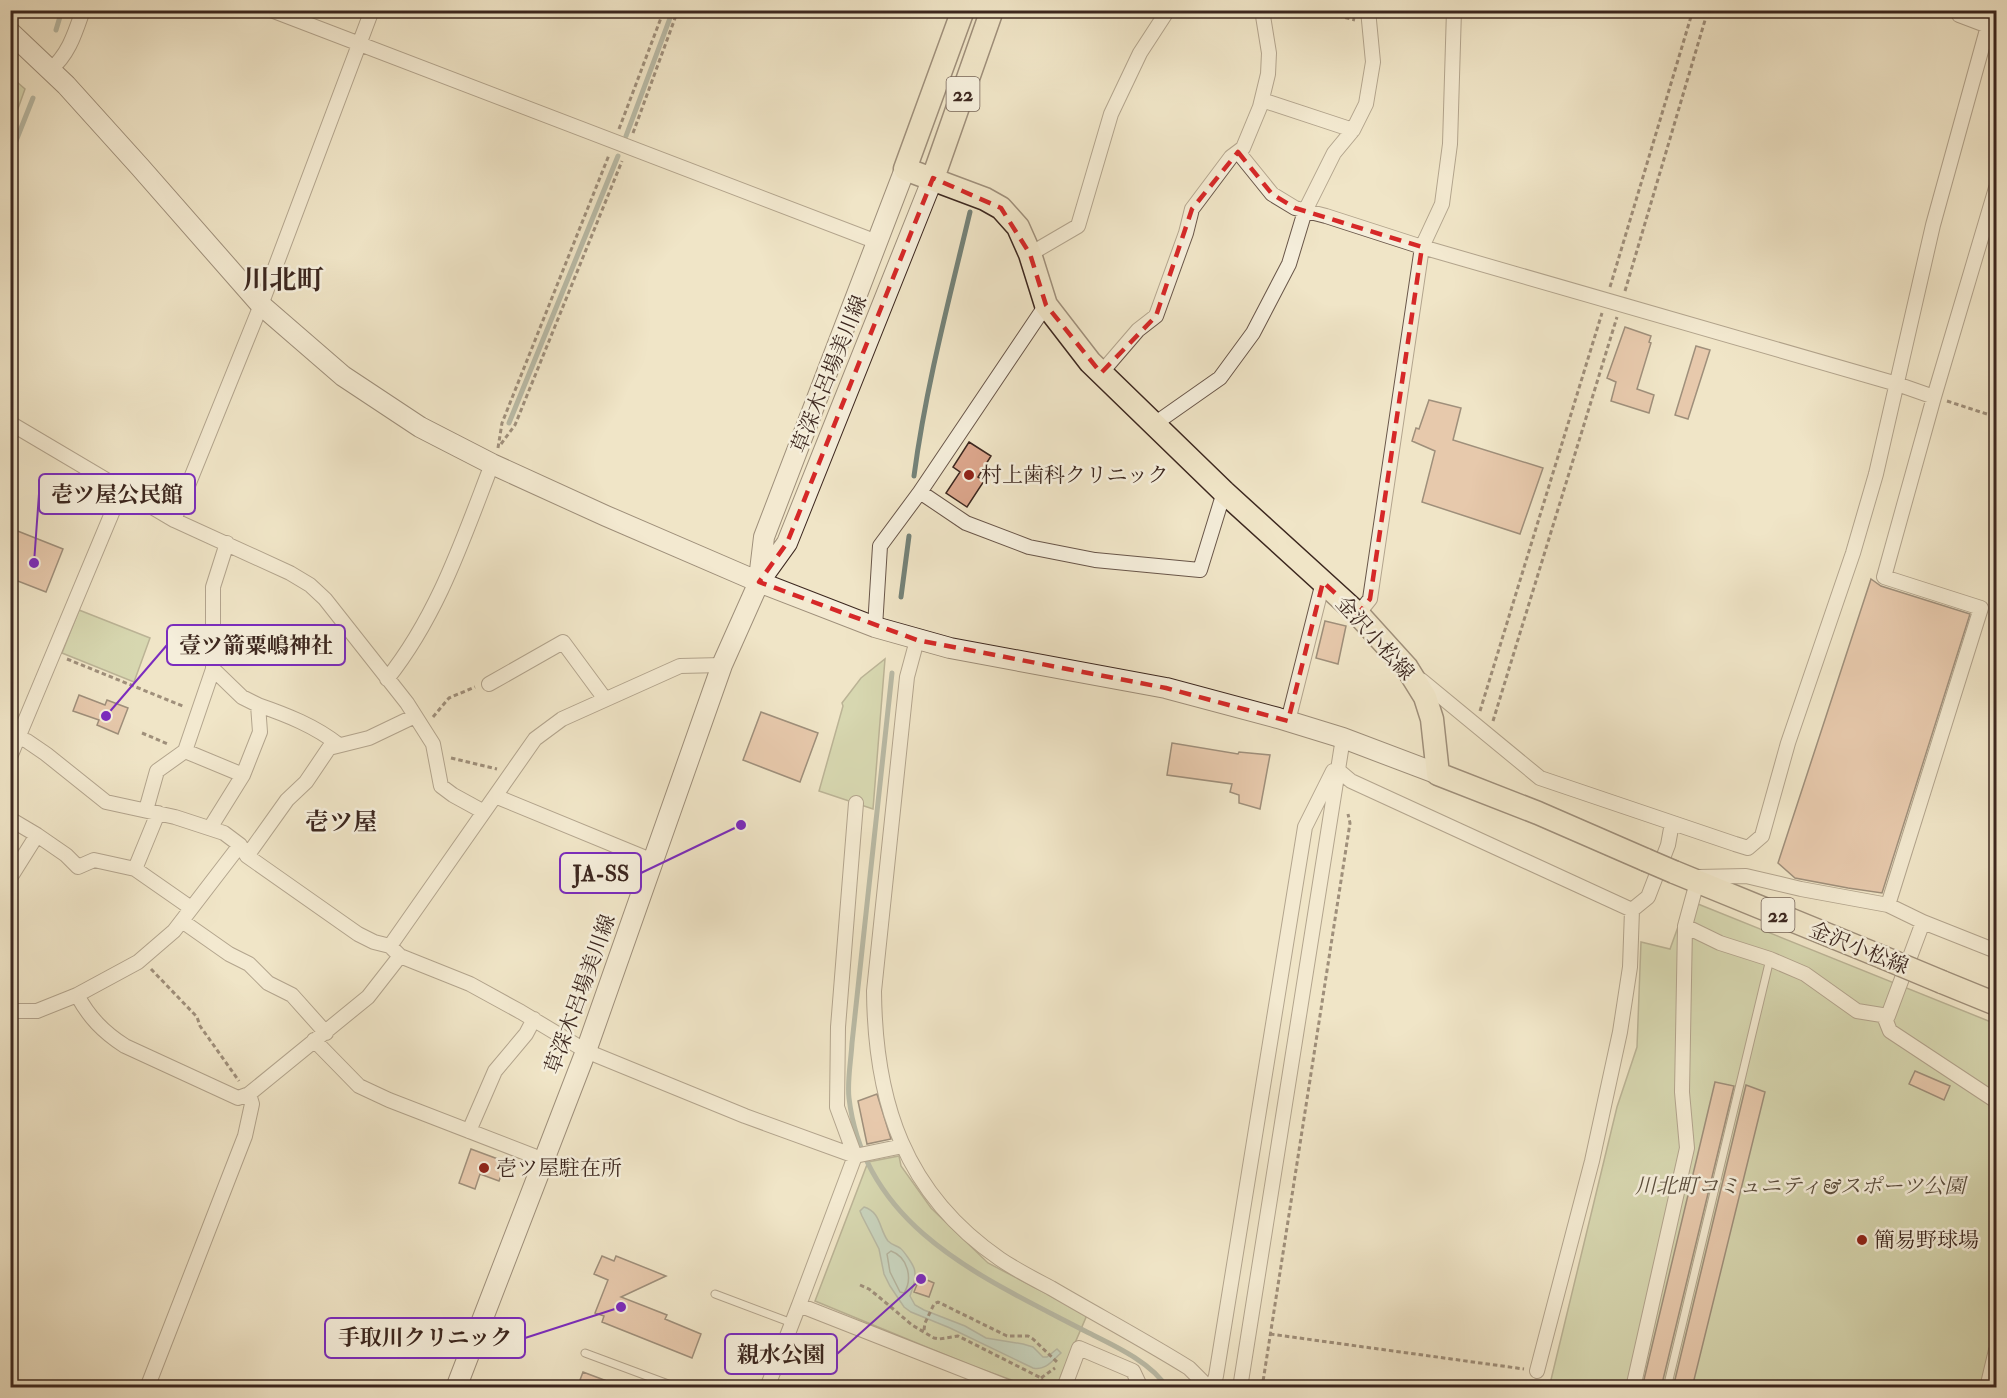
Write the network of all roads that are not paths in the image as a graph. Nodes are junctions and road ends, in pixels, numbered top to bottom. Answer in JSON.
{"nodes":[{"id":1,"x":83,"y":10,"type":"edge"},
{"id":2,"x":271,"y":10,"type":"edge"},
{"id":3,"x":372,"y":10,"type":"edge"},
{"id":4,"x":963,"y":10,"type":"edge"},
{"id":5,"x":993,"y":10,"type":"edge"},
{"id":6,"x":1167,"y":10,"type":"edge"},
{"id":7,"x":1262,"y":10,"type":"edge"},
{"id":8,"x":1454,"y":10,"type":"edge"},
{"id":9,"x":1960,"y":10,"type":"edge"},
{"id":10,"x":1369,"y":17,"type":"edge"},
{"id":11,"x":10,"y":32,"type":"edge"},
{"id":12,"x":358,"y":45,"type":"junction"},
{"id":13,"x":50,"y":70,"type":"junction"},
{"id":14,"x":1262,"y":100,"type":"junction"},
{"id":15,"x":1353,"y":130,"type":"junction"},
{"id":16,"x":1238,"y":152,"type":"junction"},
{"id":17,"x":905,"y":169,"type":"junction"},
{"id":18,"x":933,"y":178,"type":"junction"},
{"id":19,"x":1996,"y":188,"type":"edge"},
{"id":20,"x":1305,"y":211,"type":"junction"},
{"id":21,"x":877,"y":242,"type":"junction"},
{"id":22,"x":1422,"y":247,"type":"junction"},
{"id":23,"x":1030,"y":254,"type":"junction"},
{"id":24,"x":261,"y":305,"type":"junction"},
{"id":25,"x":1046,"y":305,"type":"junction"},
{"id":26,"x":1101,"y":373,"type":"junction"},
{"id":27,"x":1897,"y":384,"type":"junction"},
{"id":28,"x":1934,"y":397,"type":"junction"},
{"id":29,"x":10,"y":423,"type":"edge"},
{"id":30,"x":1153,"y":425,"type":"junction"},
{"id":31,"x":492,"y":464,"type":"junction"},
{"id":32,"x":122,"y":489,"type":"junction"},
{"id":33,"x":920,"y":492,"type":"junction"},
{"id":34,"x":1224,"y":492,"type":"junction"},
{"id":35,"x":174,"y":520,"type":"junction"},
{"id":36,"x":227,"y":543,"type":"junction"},
{"id":37,"x":759,"y":582,"type":"junction"},
{"id":38,"x":1323,"y":582,"type":"junction"},
{"id":39,"x":1358,"y":614,"type":"junction"},
{"id":40,"x":875,"y":627,"type":"junction"},
{"id":41,"x":917,"y":640,"type":"junction"},
{"id":42,"x":722,"y":665,"type":"junction"},
{"id":43,"x":1407,"y":668,"type":"junction"},
{"id":44,"x":213,"y":669,"type":"junction"},
{"id":45,"x":387,"y":679,"type":"junction"},
{"id":46,"x":489,"y":684,"type":"road end"},
{"id":47,"x":605,"y":699,"type":"junction"},
{"id":48,"x":258,"y":705,"type":"junction"},
{"id":49,"x":1288,"y":721,"type":"junction"},
{"id":50,"x":418,"y":722,"type":"junction"},
{"id":51,"x":14,"y":736,"type":"edge"},
{"id":52,"x":1343,"y":738,"type":"junction"},
{"id":53,"x":339,"y":745,"type":"junction"},
{"id":54,"x":185,"y":751,"type":"junction"},
{"id":55,"x":10,"y":757,"type":"edge"},
{"id":56,"x":1338,"y":766,"type":"junction"},
{"id":57,"x":243,"y":774,"type":"junction"},
{"id":58,"x":1438,"y":774,"type":"junction"},
{"id":59,"x":495,"y":796,"type":"junction"},
{"id":60,"x":856,"y":803,"type":"dead end"},
{"id":61,"x":152,"y":812,"type":"junction"},
{"id":62,"x":484,"y":812,"type":"junction"},
{"id":63,"x":10,"y":819,"type":"edge"},
{"id":64,"x":1672,"y":823,"type":"junction"},
{"id":65,"x":210,"y":828,"type":"junction"},
{"id":66,"x":37,"y":835,"type":"junction"},
{"id":67,"x":243,"y":850,"type":"junction"},
{"id":68,"x":653,"y":861,"type":"junction"},
{"id":69,"x":135,"y":869,"type":"junction"},
{"id":70,"x":1686,"y":877,"type":"junction"},
{"id":71,"x":10,"y":878,"type":"edge"},
{"id":72,"x":1888,"y":905,"type":"junction"},
{"id":73,"x":191,"y":908,"type":"junction"},
{"id":74,"x":1632,"y":910,"type":"junction"},
{"id":75,"x":182,"y":921,"type":"junction"},
{"id":76,"x":1923,"y":922,"type":"junction"},
{"id":77,"x":1685,"y":926,"type":"junction"},
{"id":78,"x":395,"y":951,"type":"junction"},
{"id":79,"x":1996,"y":951,"type":"edge"},
{"id":80,"x":1770,"y":958,"type":"junction"},
{"id":81,"x":77,"y":995,"type":"junction"},
{"id":82,"x":1996,"y":1004,"type":"edge"},
{"id":83,"x":10,"y":1011,"type":"edge"},
{"id":84,"x":1884,"y":1016,"type":"junction"},
{"id":85,"x":534,"y":1019,"type":"junction"},
{"id":86,"x":320,"y":1036,"type":"junction"},
{"id":87,"x":586,"y":1051,"type":"junction"},
{"id":88,"x":249,"y":1094,"type":"junction"},
{"id":89,"x":1996,"y":1101,"type":"edge"},
{"id":90,"x":469,"y":1131,"type":"junction"},
{"id":91,"x":903,"y":1146,"type":"junction"},
{"id":92,"x":855,"y":1156,"type":"junction"},
{"id":93,"x":544,"y":1160,"type":"junction"},
{"id":94,"x":715,"y":1294,"type":"dead end"},
{"id":95,"x":798,"y":1305,"type":"junction"},
{"id":96,"x":792,"y":1323,"type":"junction"},
{"id":97,"x":1996,"y":1350,"type":"edge"},
{"id":98,"x":585,"y":1353,"type":"dead end"},
{"id":99,"x":1537,"y":1371,"type":"road end"},
{"id":100,"x":147,"y":1388,"type":"edge"},
{"id":101,"x":456,"y":1388,"type":"edge"},
{"id":102,"x":679,"y":1388,"type":"edge"},
{"id":103,"x":767,"y":1388,"type":"edge"},
{"id":104,"x":1010,"y":1388,"type":"edge"},
{"id":105,"x":1064,"y":1388,"type":"edge"},
{"id":106,"x":1141,"y":1388,"type":"edge"},
{"id":107,"x":1205,"y":1388,"type":"edge"},
{"id":108,"x":1212,"y":1388,"type":"edge"},
{"id":109,"x":1240,"y":1388,"type":"edge"},
{"id":110,"x":1633,"y":1388,"type":"edge"},
{"id":111,"x":1667,"y":1388,"type":"edge"},
{"id":112,"x":1987,"y":1388,"type":"edge"}],
"edges":[{"from":1,"to":13,"type":"street"},
{"from":2,"to":12,"type":"street"},
{"from":3,"to":12,"type":"street"},
{"from":4,"to":17,"type":"main road","number":"22"},
{"from":5,"to":18,"type":"main road","number":"22"},
{"from":6,"to":23,"type":"street"},
{"from":7,"to":14,"type":"street"},
{"from":8,"to":22,"type":"street"},
{"from":9,"to":27,"type":"street"},
{"from":10,"to":15,"type":"street"},
{"from":11,"to":13,"type":"main road"},
{"from":12,"to":21,"type":"street"},
{"from":12,"to":24,"type":"street"},
{"from":13,"to":24,"type":"main road"},
{"from":14,"to":15,"type":"street"},
{"from":14,"to":16,"type":"street"},
{"from":15,"to":20,"type":"street"},
{"from":16,"to":20,"type":"street"},
{"from":16,"to":26,"type":"street"},
{"from":17,"to":18,"type":"main road","name":"金沢小松線"},
{"from":17,"to":21,"type":"main road","name":"草深木呂場美川線"},
{"from":18,"to":23,"type":"main road","name":"金沢小松線"},
{"from":18,"to":37,"type":"main road","name":"草深木呂場美川線"},
{"from":19,"to":28,"type":"street"},
{"from":20,"to":22,"type":"street"},
{"from":20,"to":30,"type":"street"},
{"from":21,"to":37,"type":"main road","name":"草深木呂場美川線"},
{"from":22,"to":27,"type":"street"},
{"from":22,"to":39,"type":"street"},
{"from":23,"to":25,"type":"main road","name":"金沢小松線"},
{"from":24,"to":31,"type":"main road"},
{"from":24,"to":35,"type":"street"},
{"from":25,"to":26,"type":"main road","name":"金沢小松線"},
{"from":25,"to":33,"type":"street"},
{"from":26,"to":30,"type":"main road","name":"金沢小松線"},
{"from":27,"to":28,"type":"street"},
{"from":27,"to":64,"type":"street"},
{"from":28,"to":72,"type":"street"},
{"from":29,"to":32,"type":"street"},
{"from":30,"to":34,"type":"main road","name":"金沢小松線"},
{"from":31,"to":37,"type":"main road"},
{"from":31,"to":45,"type":"street"},
{"from":32,"to":35,"type":"street"},
{"from":32,"to":51,"type":"street"},
{"from":33,"to":34,"type":"street"},
{"from":33,"to":40,"type":"street"},
{"from":34,"to":38,"type":"main road","name":"金沢小松線"},
{"from":35,"to":36,"type":"street"},
{"from":36,"to":44,"type":"street"},
{"from":36,"to":45,"type":"street"},
{"from":37,"to":40,"type":"main road"},
{"from":37,"to":42,"type":"main road","name":"草深木呂場美川線"},
{"from":38,"to":39,"type":"main road","name":"金沢小松線"},
{"from":38,"to":49,"type":"street"},
{"from":39,"to":43,"type":"main road","name":"金沢小松線"},
{"from":40,"to":41,"type":"main road"},
{"from":41,"to":49,"type":"main road"},
{"from":41,"to":91,"type":"street"},
{"from":42,"to":47,"type":"street"},
{"from":42,"to":68,"type":"main road","name":"草深木呂場美川線"},
{"from":43,"to":58,"type":"main road","name":"金沢小松線"},
{"from":43,"to":64,"type":"street"},
{"from":44,"to":48,"type":"street"},
{"from":44,"to":54,"type":"street"},
{"from":45,"to":50,"type":"street"},
{"from":46,"to":47,"type":"street"},
{"from":47,"to":59,"type":"street"},
{"from":48,"to":53,"type":"street"},
{"from":48,"to":57,"type":"street"},
{"from":49,"to":52,"type":"main road"},
{"from":50,"to":53,"type":"street"},
{"from":50,"to":62,"type":"street"},
{"from":51,"to":55,"type":"street"},
{"from":51,"to":61,"type":"street"},
{"from":52,"to":56,"type":"street"},
{"from":52,"to":58,"type":"main road"},
{"from":53,"to":67,"type":"street"},
{"from":54,"to":57,"type":"street"},
{"from":54,"to":61,"type":"street"},
{"from":56,"to":74,"type":"street"},
{"from":56,"to":108,"type":"street"},
{"from":56,"to":109,"type":"street"},
{"from":57,"to":65,"type":"street"},
{"from":58,"to":70,"type":"main road","name":"金沢小松線","number":"22","bridge":true},
{"from":59,"to":62,"type":"street"},
{"from":59,"to":68,"type":"street"},
{"from":60,"to":92,"type":"street"},
{"from":61,"to":65,"type":"street"},
{"from":61,"to":69,"type":"street"},
{"from":62,"to":78,"type":"street"},
{"from":63,"to":66,"type":"street"},
{"from":64,"to":74,"type":"street"},
{"from":65,"to":67,"type":"street"},
{"from":66,"to":69,"type":"street"},
{"from":66,"to":71,"type":"street"},
{"from":67,"to":73,"type":"street"},
{"from":67,"to":78,"type":"street"},
{"from":68,"to":87,"type":"main road","name":"草深木呂場美川線"},
{"from":69,"to":73,"type":"street"},
{"from":70,"to":72,"type":"street"},
{"from":70,"to":77,"type":"street"},
{"from":70,"to":82,"type":"main road","name":"金沢小松線","number":"22","bridge":true},
{"from":72,"to":76,"type":"street"},
{"from":73,"to":75,"type":"street"},
{"from":74,"to":99,"type":"street"},
{"from":75,"to":81,"type":"street"},
{"from":75,"to":86,"type":"street"},
{"from":76,"to":79,"type":"street"},
{"from":76,"to":84,"type":"street"},
{"from":77,"to":80,"type":"street"},
{"from":77,"to":110,"type":"street"},
{"from":78,"to":85,"type":"street"},
{"from":78,"to":86,"type":"street"},
{"from":80,"to":84,"type":"street"},
{"from":80,"to":111,"type":"lane"},
{"from":81,"to":83,"type":"street"},
{"from":81,"to":88,"type":"street"},
{"from":84,"to":89,"type":"street"},
{"from":85,"to":87,"type":"street"},
{"from":85,"to":90,"type":"street"},
{"from":86,"to":88,"type":"street"},
{"from":86,"to":90,"type":"street"},
{"from":87,"to":92,"type":"street"},
{"from":87,"to":93,"type":"main road","name":"草深木呂場美川線"},
{"from":88,"to":100,"type":"street"},
{"from":90,"to":93,"type":"street"},
{"from":91,"to":92,"type":"street"},
{"from":91,"to":107,"type":"street"},
{"from":92,"to":95,"type":"street"},
{"from":93,"to":101,"type":"main road","name":"草深木呂場美川線"},
{"from":94,"to":96,"type":"lane"},
{"from":95,"to":96,"type":"street"},
{"from":95,"to":104,"type":"street"},
{"from":96,"to":103,"type":"street"},
{"from":97,"to":112,"type":"street"},
{"from":98,"to":102,"type":"lane"},
{"from":105,"to":106,"type":"street"}]}
